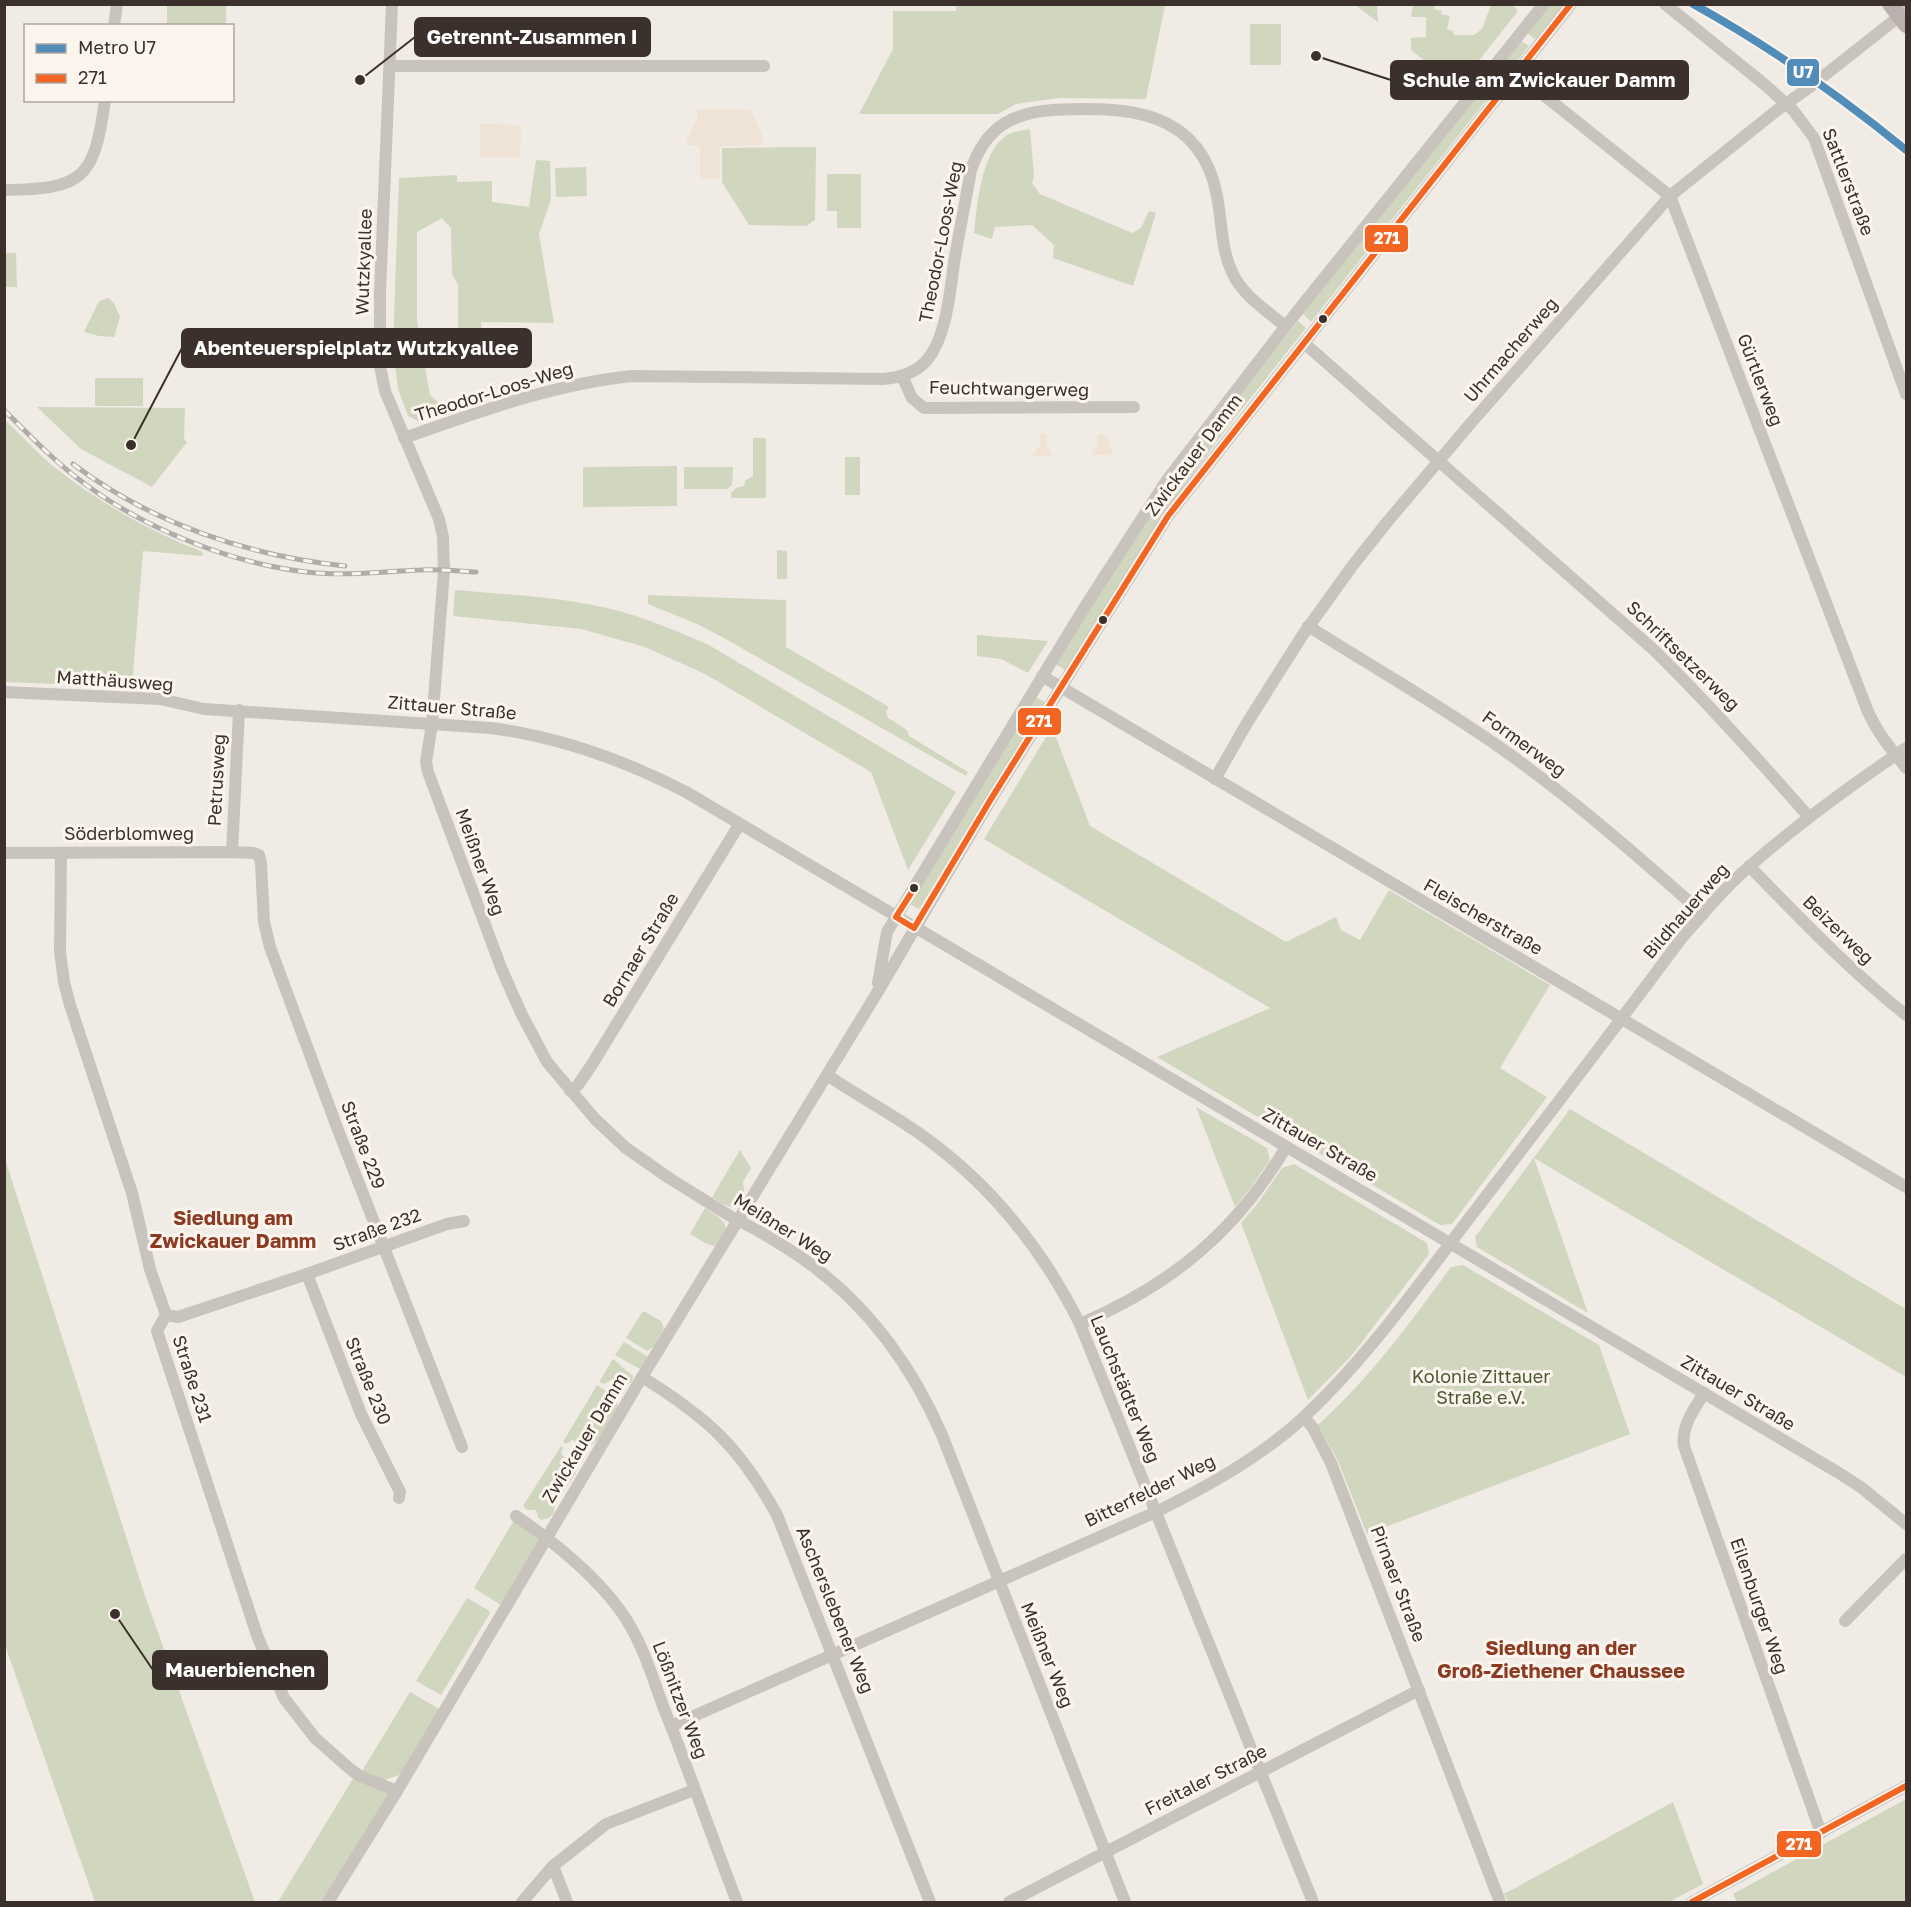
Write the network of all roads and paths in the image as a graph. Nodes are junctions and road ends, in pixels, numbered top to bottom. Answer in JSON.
{"nodes":[{"id":1,"x":117,"y":4,"type":"edge"},
{"id":2,"x":392,"y":4,"type":"edge"},
{"id":3,"x":1544,"y":4,"type":"edge"},
{"id":4,"x":1571,"y":4,"type":"edge"},
{"id":5,"x":1665,"y":4,"type":"edge"},
{"id":6,"x":1901,"y":14,"type":"edge"},
{"id":7,"x":114,"y":24,"type":"edge"},
{"id":8,"x":390,"y":66,"type":"junction"},
{"id":9,"x":764,"y":66,"type":"dead end"},
{"id":10,"x":1516,"y":73,"type":"junction"},
{"id":11,"x":105,"y":102,"type":"edge"},
{"id":12,"x":1786,"y":104,"type":"junction"},
{"id":13,"x":4,"y":190,"type":"edge"},
{"id":14,"x":1670,"y":196,"type":"junction"},
{"id":15,"x":1286,"y":327,"type":"junction"},
{"id":16,"x":1304,"y":343,"type":"junction"},
{"id":17,"x":902,"y":376,"type":"junction"},
{"id":18,"x":1906,"y":394,"type":"edge"},
{"id":19,"x":1134,"y":407,"type":"dead end"},
{"id":20,"x":404,"y":438,"type":"junction"},
{"id":21,"x":1439,"y":461,"type":"junction"},
{"id":22,"x":1308,"y":626,"type":"junction"},
{"id":23,"x":1042,"y":676,"type":"junction"},
{"id":24,"x":1061,"y":687,"type":"junction"},
{"id":25,"x":4,"y":692,"type":"edge"},
{"id":26,"x":222,"y":709,"type":"joint"},
{"id":27,"x":239,"y":710,"type":"junction"},
{"id":28,"x":432,"y":724,"type":"junction"},
{"id":29,"x":1906,"y":748,"type":"edge"},
{"id":30,"x":1895,"y":756,"type":"junction"},
{"id":31,"x":1906,"y":768,"type":"edge"},
{"id":32,"x":1215,"y":779,"type":"junction"},
{"id":33,"x":1809,"y":817,"type":"junction"},
{"id":34,"x":739,"y":825,"type":"junction"},
{"id":35,"x":232,"y":852,"type":"junction"},
{"id":36,"x":4,"y":853,"type":"edge"},
{"id":37,"x":61,"y":853,"type":"junction"},
{"id":38,"x":253,"y":853,"type":"joint"},
{"id":39,"x":1749,"y":866,"type":"junction"},
{"id":40,"x":1703,"y":914,"type":"junction"},
{"id":41,"x":896,"y":917,"type":"junction"},
{"id":42,"x":914,"y":928,"type":"junction"},
{"id":43,"x":877,"y":993,"type":"junction"},
{"id":44,"x":1906,"y":1015,"type":"edge"},
{"id":45,"x":1622,"y":1019,"type":"junction"},
{"id":46,"x":827,"y":1075,"type":"junction"},
{"id":47,"x":570,"y":1091,"type":"junction"},
{"id":48,"x":1532,"y":1137,"type":"joint"},
{"id":49,"x":1286,"y":1147,"type":"junction"},
{"id":50,"x":1906,"y":1188,"type":"edge"},
{"id":51,"x":464,"y":1221,"type":"dead end"},
{"id":52,"x":738,"y":1221,"type":"junction"},
{"id":53,"x":1451,"y":1244,"type":"junction"},
{"id":54,"x":384,"y":1247,"type":"junction"},
{"id":55,"x":307,"y":1274,"type":"junction"},
{"id":56,"x":166,"y":1315,"type":"junction"},
{"id":57,"x":1080,"y":1324,"type":"junction"},
{"id":58,"x":642,"y":1377,"type":"junction"},
{"id":59,"x":1704,"y":1393,"type":"junction"},
{"id":60,"x":1304,"y":1417,"type":"junction"},
{"id":61,"x":462,"y":1448,"type":"dead end"},
{"id":62,"x":399,"y":1498,"type":"dead end"},
{"id":63,"x":1156,"y":1512,"type":"junction"},
{"id":64,"x":516,"y":1516,"type":"dead end"},
{"id":65,"x":1906,"y":1524,"type":"edge"},
{"id":66,"x":547,"y":1537,"type":"junction"},
{"id":67,"x":1906,"y":1559,"type":"edge"},
{"id":68,"x":999,"y":1581,"type":"junction"},
{"id":69,"x":1845,"y":1621,"type":"dead end"},
{"id":70,"x":834,"y":1655,"type":"junction"},
{"id":71,"x":1419,"y":1690,"type":"junction"},
{"id":72,"x":671,"y":1726,"type":"junction"},
{"id":73,"x":1260,"y":1773,"type":"junction"},
{"id":74,"x":1906,"y":1786,"type":"edge"},
{"id":75,"x":694,"y":1790,"type":"junction"},
{"id":76,"x":396,"y":1791,"type":"junction"},
{"id":77,"x":1821,"y":1833,"type":"junction"},
{"id":78,"x":1106,"y":1851,"type":"junction"},
{"id":79,"x":553,"y":1866,"type":"junction"},
{"id":80,"x":327,"y":1902,"type":"edge"},
{"id":81,"x":522,"y":1902,"type":"edge"},
{"id":82,"x":567,"y":1902,"type":"edge"},
{"id":83,"x":737,"y":1902,"type":"edge"},
{"id":84,"x":930,"y":1902,"type":"edge"},
{"id":85,"x":1009,"y":1902,"type":"edge"},
{"id":86,"x":1125,"y":1902,"type":"edge"},
{"id":87,"x":1313,"y":1902,"type":"edge"},
{"id":88,"x":1500,"y":1902,"type":"edge"},
{"id":89,"x":1692,"y":1902,"type":"edge"}],
"edges":[{"from":1,"to":7,"type":"street"},
{"from":2,"to":8,"type":"street","name":"Wutzkyallee"},
{"from":3,"to":15,"type":"street","name":"Zwickauer Damm"},
{"from":4,"to":10,"type":"street","name":"Zwickauer Damm"},
{"from":5,"to":12,"type":"street","name":"Sattlerstraße"},
{"from":6,"to":12,"type":"street","name":"Uhrmacherweg"},
{"from":8,"to":9,"type":"street"},
{"from":8,"to":20,"type":"street","name":"Wutzkyallee"},
{"from":10,"to":14,"type":"street"},
{"from":10,"to":16,"type":"street","name":"Zwickauer Damm"},
{"from":11,"to":13,"type":"street"},
{"from":12,"to":14,"type":"street","name":"Uhrmacherweg"},
{"from":12,"to":18,"type":"street","name":"Sattlerstraße"},
{"from":14,"to":21,"type":"street","name":"Uhrmacherweg"},
{"from":14,"to":30,"type":"street","name":"Gürtlerweg"},
{"from":15,"to":17,"type":"street","name":"Theodor-Loos-Weg"},
{"from":15,"to":23,"type":"street","name":"Zwickauer Damm"},
{"from":16,"to":21,"type":"street","name":"Schriftsetzerweg"},
{"from":16,"to":24,"type":"street","name":"Zwickauer Damm"},
{"from":17,"to":19,"type":"street","name":"Feuchtwangerweg"},
{"from":17,"to":20,"type":"street","name":"Theodor-Loos-Weg"},
{"from":20,"to":28,"type":"street","name":"Wutzkyallee"},
{"from":21,"to":22,"type":"street","name":"Uhrmacherweg"},
{"from":21,"to":33,"type":"street","name":"Schriftsetzerweg"},
{"from":22,"to":32,"type":"street","name":"Uhrmacherweg"},
{"from":22,"to":40,"type":"street","name":"Formerweg"},
{"from":23,"to":24,"type":"street","name":"Fleischerstraße"},
{"from":23,"to":41,"type":"street","name":"Zwickauer Damm"},
{"from":24,"to":32,"type":"street","name":"Fleischerstraße"},
{"from":24,"to":42,"type":"street","name":"Zwickauer Damm"},
{"from":25,"to":26,"type":"street","name":"Matthäusweg"},
{"from":26,"to":27,"type":"street","name":"Zittauer Straße"},
{"from":27,"to":28,"type":"street","name":"Zittauer Straße"},
{"from":27,"to":35,"type":"street","name":"Petrusweg"},
{"from":28,"to":34,"type":"street","name":"Zittauer Straße"},
{"from":28,"to":47,"type":"street","name":"Meißner Weg"},
{"from":29,"to":30,"type":"street","name":"Bildhauerweg"},
{"from":30,"to":31,"type":"street","name":"Gürtlerweg"},
{"from":30,"to":33,"type":"street","name":"Bildhauerweg"},
{"from":32,"to":45,"type":"street","name":"Fleischerstraße"},
{"from":33,"to":39,"type":"street","name":"Bildhauerweg"},
{"from":34,"to":41,"type":"street","name":"Zittauer Straße"},
{"from":34,"to":47,"type":"street","name":"Bornaer Straße"},
{"from":35,"to":37,"type":"street","name":"Söderblomweg"},
{"from":35,"to":38,"type":"street","name":"Söderblomweg"},
{"from":36,"to":37,"type":"street","name":"Söderblomweg"},
{"from":37,"to":56,"type":"street","name":"Straße 231"},
{"from":38,"to":54,"type":"street","name":"Straße 229"},
{"from":39,"to":40,"type":"street","name":"Bildhauerweg"},
{"from":39,"to":44,"type":"street","name":"Beizerweg"},
{"from":40,"to":45,"type":"street","name":"Bildhauerweg"},
{"from":41,"to":42,"type":"street","name":"Zittauer Straße"},
{"from":41,"to":43,"type":"street","name":"Zwickauer Damm"},
{"from":42,"to":43,"type":"street","name":"Zwickauer Damm"},
{"from":42,"to":49,"type":"street","name":"Zittauer Straße"},
{"from":43,"to":46,"type":"street","name":"Zwickauer Damm"},
{"from":45,"to":48,"type":"street","name":"Bildhauerweg"},
{"from":45,"to":50,"type":"street","name":"Fleischerstraße"},
{"from":46,"to":52,"type":"street","name":"Zwickauer Damm"},
{"from":46,"to":57,"type":"street","name":"Lauchstädter Weg"},
{"from":47,"to":52,"type":"street","name":"Meißner Weg"},
{"from":48,"to":53,"type":"street","name":"Bitterfelder Weg"},
{"from":49,"to":53,"type":"street","name":"Zittauer Straße"},
{"from":49,"to":57,"type":"street"},
{"from":51,"to":54,"type":"street","name":"Straße 232"},
{"from":52,"to":58,"type":"street","name":"Zwickauer Damm"},
{"from":52,"to":68,"type":"street","name":"Meißner Weg"},
{"from":53,"to":59,"type":"street","name":"Zittauer Straße"},
{"from":53,"to":60,"type":"street","name":"Bitterfelder Weg"},
{"from":54,"to":55,"type":"street","name":"Straße 232"},
{"from":54,"to":61,"type":"street","name":"Straße 229"},
{"from":55,"to":56,"type":"street","name":"Straße 232"},
{"from":55,"to":62,"type":"street","name":"Straße 230"},
{"from":56,"to":76,"type":"street","name":"Straße 231"},
{"from":57,"to":63,"type":"street","name":"Lauchstädter Weg"},
{"from":58,"to":66,"type":"street","name":"Zwickauer Damm"},
{"from":58,"to":70,"type":"street","name":"Ascherslebener Weg"},
{"from":59,"to":65,"type":"street","name":"Zittauer Straße"},
{"from":59,"to":77,"type":"street","name":"Eilenburger Weg"},
{"from":60,"to":63,"type":"street","name":"Bitterfelder Weg"},
{"from":60,"to":71,"type":"street","name":"Pirnaer Straße"},
{"from":63,"to":68,"type":"street","name":"Bitterfelder Weg"},
{"from":63,"to":73,"type":"street","name":"Lauchstädter Weg"},
{"from":64,"to":66,"type":"street"},
{"from":66,"to":72,"type":"street","name":"Lößnitzer Weg"},
{"from":66,"to":76,"type":"street","name":"Zwickauer Damm"},
{"from":67,"to":69,"type":"street"},
{"from":68,"to":70,"type":"street","name":"Bitterfelder Weg"},
{"from":68,"to":78,"type":"street","name":"Meißner Weg"},
{"from":70,"to":72,"type":"street","name":"Bitterfelder Weg"},
{"from":70,"to":84,"type":"street","name":"Ascherslebener Weg"},
{"from":71,"to":73,"type":"street","name":"Freitaler Straße"},
{"from":71,"to":88,"type":"street","name":"Pirnaer Straße"},
{"from":72,"to":75,"type":"street","name":"Lößnitzer Weg"},
{"from":73,"to":78,"type":"street","name":"Freitaler Straße"},
{"from":73,"to":87,"type":"street","name":"Lauchstädter Weg"},
{"from":74,"to":77,"type":"street"},
{"from":75,"to":79,"type":"street"},
{"from":75,"to":83,"type":"street","name":"Lößnitzer Weg"},
{"from":76,"to":80,"type":"street","name":"Zwickauer Damm"},
{"from":77,"to":89,"type":"street"},
{"from":78,"to":85,"type":"street","name":"Freitaler Straße"},
{"from":78,"to":86,"type":"street","name":"Meißner Weg"},
{"from":79,"to":81,"type":"street"},
{"from":79,"to":82,"type":"street"}]}
